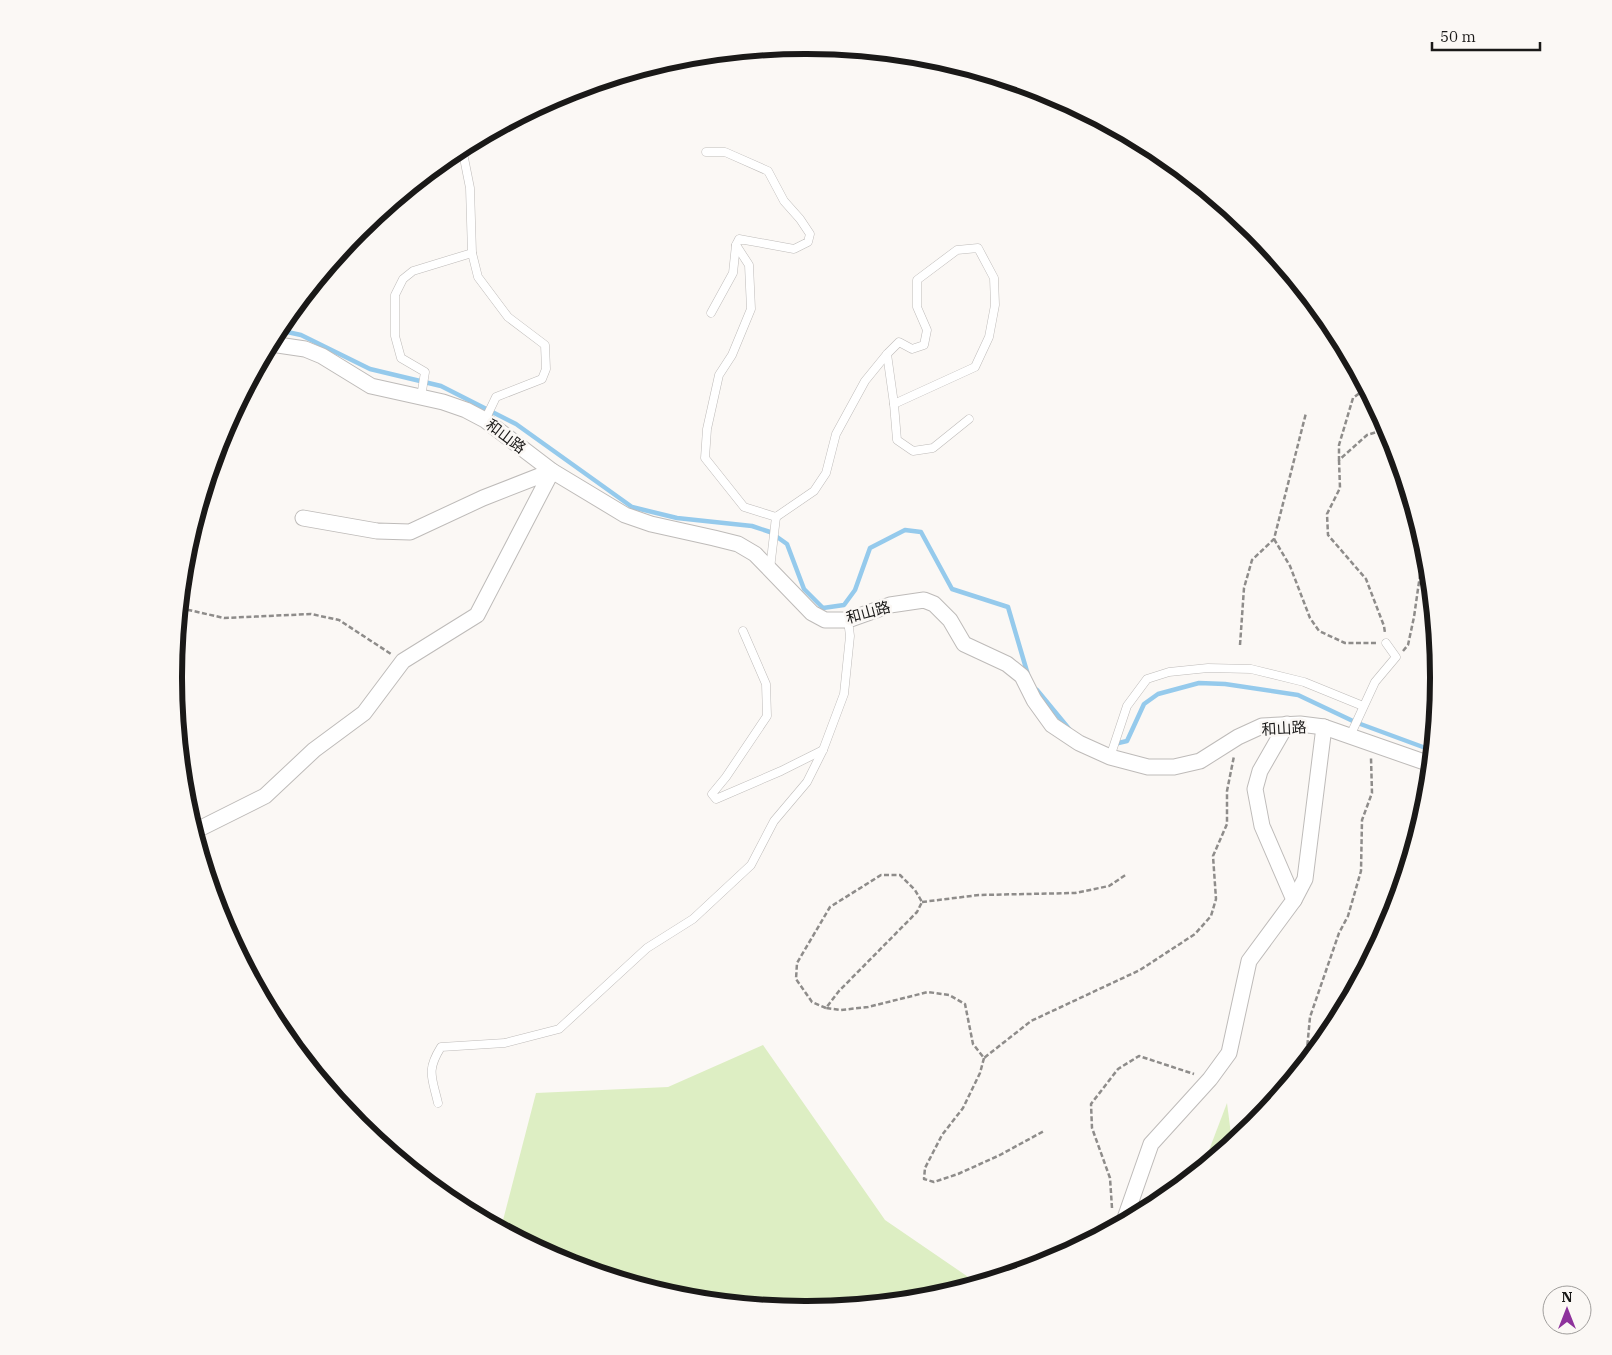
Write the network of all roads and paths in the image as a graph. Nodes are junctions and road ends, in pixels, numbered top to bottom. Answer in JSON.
{"nodes":[{"id":1,"x":706,"y":152,"type":"dead end"},
{"id":2,"x":464,"y":156,"type":"edge"},
{"id":3,"x":736,"y":245,"type":"junction"},
{"id":4,"x":472,"y":254,"type":"junction"},
{"id":5,"x":711,"y":313,"type":"dead end"},
{"id":6,"x":278,"y":345,"type":"edge"},
{"id":7,"x":888,"y":354,"type":"junction"},
{"id":8,"x":1360,"y":393,"type":"edge"},
{"id":9,"x":421,"y":397,"type":"junction"},
{"id":10,"x":894,"y":404,"type":"junction"},
{"id":11,"x":1306,"y":413,"type":"dead end"},
{"id":12,"x":969,"y":419,"type":"dead end"},
{"id":13,"x":486,"y":420,"type":"junction"},
{"id":14,"x":1378,"y":431,"type":"edge"},
{"id":15,"x":1339,"y":460,"type":"junction"},
{"id":16,"x":552,"y":472,"type":"junction"},
{"id":17,"x":776,"y":517,"type":"junction"},
{"id":18,"x":303,"y":518,"type":"dead end"},
{"id":19,"x":1274,"y":539,"type":"junction"},
{"id":20,"x":770,"y":570,"type":"junction"},
{"id":21,"x":1420,"y":572,"type":"edge"},
{"id":22,"x":187,"y":610,"type":"edge"},
{"id":23,"x":848,"y":620,"type":"junction"},
{"id":24,"x":743,"y":631,"type":"dead end"},
{"id":25,"x":1386,"y":642,"type":"junction"},
{"id":26,"x":1240,"y":645,"type":"dead end"},
{"id":27,"x":1396,"y":657,"type":"junction"},
{"id":28,"x":403,"y":661,"type":"junction"},
{"id":29,"x":1363,"y":706,"type":"junction"},
{"id":30,"x":1287,"y":724,"type":"junction"},
{"id":31,"x":1324,"y":727,"type":"junction"},
{"id":32,"x":1350,"y":736,"type":"junction"},
{"id":33,"x":1238,"y":737,"type":"junction"},
{"id":34,"x":1370,"y":744,"type":"junction"},
{"id":35,"x":823,"y":750,"type":"junction"},
{"id":36,"x":1110,"y":758,"type":"junction"},
{"id":37,"x":1424,"y":762,"type":"edge"},
{"id":38,"x":201,"y":828,"type":"edge"},
{"id":39,"x":1127,"y":874,"type":"dead end"},
{"id":40,"x":1294,"y":900,"type":"junction"},
{"id":41,"x":922,"y":902,"type":"junction"},
{"id":42,"x":826,"y":1008,"type":"junction"},
{"id":43,"x":1307,"y":1049,"type":"edge"},
{"id":44,"x":984,"y":1058,"type":"junction"},
{"id":45,"x":1210,"y":1079,"type":"junction"},
{"id":46,"x":438,"y":1103,"type":"dead end"},
{"id":47,"x":1044,"y":1131,"type":"dead end"},
{"id":48,"x":1112,"y":1208,"type":"dead end"},
{"id":49,"x":1127,"y":1212,"type":"edge"}],
"edges":[{"from":1,"to":3,"type":"lane"},
{"from":2,"to":4,"type":"lane"},
{"from":3,"to":5,"type":"lane"},
{"from":3,"to":17,"type":"lane"},
{"from":4,"to":9,"type":"lane"},
{"from":4,"to":13,"type":"lane"},
{"from":6,"to":9,"type":"street","name":"和山路"},
{"from":7,"to":10,"type":"lane"},
{"from":7,"to":10,"type":"lane"},
{"from":7,"to":17,"type":"lane"},
{"from":8,"to":15,"type":"path"},
{"from":9,"to":13,"type":"street","name":"和山路"},
{"from":10,"to":12,"type":"lane"},
{"from":11,"to":19,"type":"path"},
{"from":13,"to":16,"type":"street","name":"和山路"},
{"from":14,"to":15,"type":"path"},
{"from":15,"to":25,"type":"path"},
{"from":16,"to":18,"type":"street"},
{"from":16,"to":20,"type":"street","name":"和山路"},
{"from":16,"to":28,"type":"street"},
{"from":17,"to":20,"type":"lane"},
{"from":19,"to":25,"type":"path"},
{"from":19,"to":26,"type":"path"},
{"from":20,"to":23,"type":"street","name":"和山路"},
{"from":21,"to":27,"type":"path"},
{"from":22,"to":28,"type":"path"},
{"from":23,"to":35,"type":"lane"},
{"from":23,"to":36,"type":"street","name":"和山路"},
{"from":24,"to":35,"type":"lane"},
{"from":25,"to":27,"type":"lane"},
{"from":27,"to":29,"type":"lane"},
{"from":28,"to":38,"type":"street"},
{"from":29,"to":32,"type":"lane"},
{"from":29,"to":36,"type":"lane"},
{"from":30,"to":31,"type":"street","name":"和山路"},
{"from":30,"to":33,"type":"street","name":"和山路"},
{"from":30,"to":40,"type":"street"},
{"from":31,"to":32,"type":"street","name":"和山路"},
{"from":31,"to":40,"type":"street"},
{"from":32,"to":34,"type":"street","name":"和山路"},
{"from":33,"to":36,"type":"street","name":"和山路"},
{"from":33,"to":44,"type":"path"},
{"from":34,"to":37,"type":"street","name":"和山路"},
{"from":34,"to":43,"type":"path"},
{"from":35,"to":46,"type":"lane"},
{"from":39,"to":41,"type":"path"},
{"from":40,"to":45,"type":"street"},
{"from":41,"to":42,"type":"path"},
{"from":41,"to":42,"type":"path"},
{"from":42,"to":44,"type":"path"},
{"from":44,"to":47,"type":"path"},
{"from":45,"to":48,"type":"path"},
{"from":45,"to":49,"type":"street"}]}
